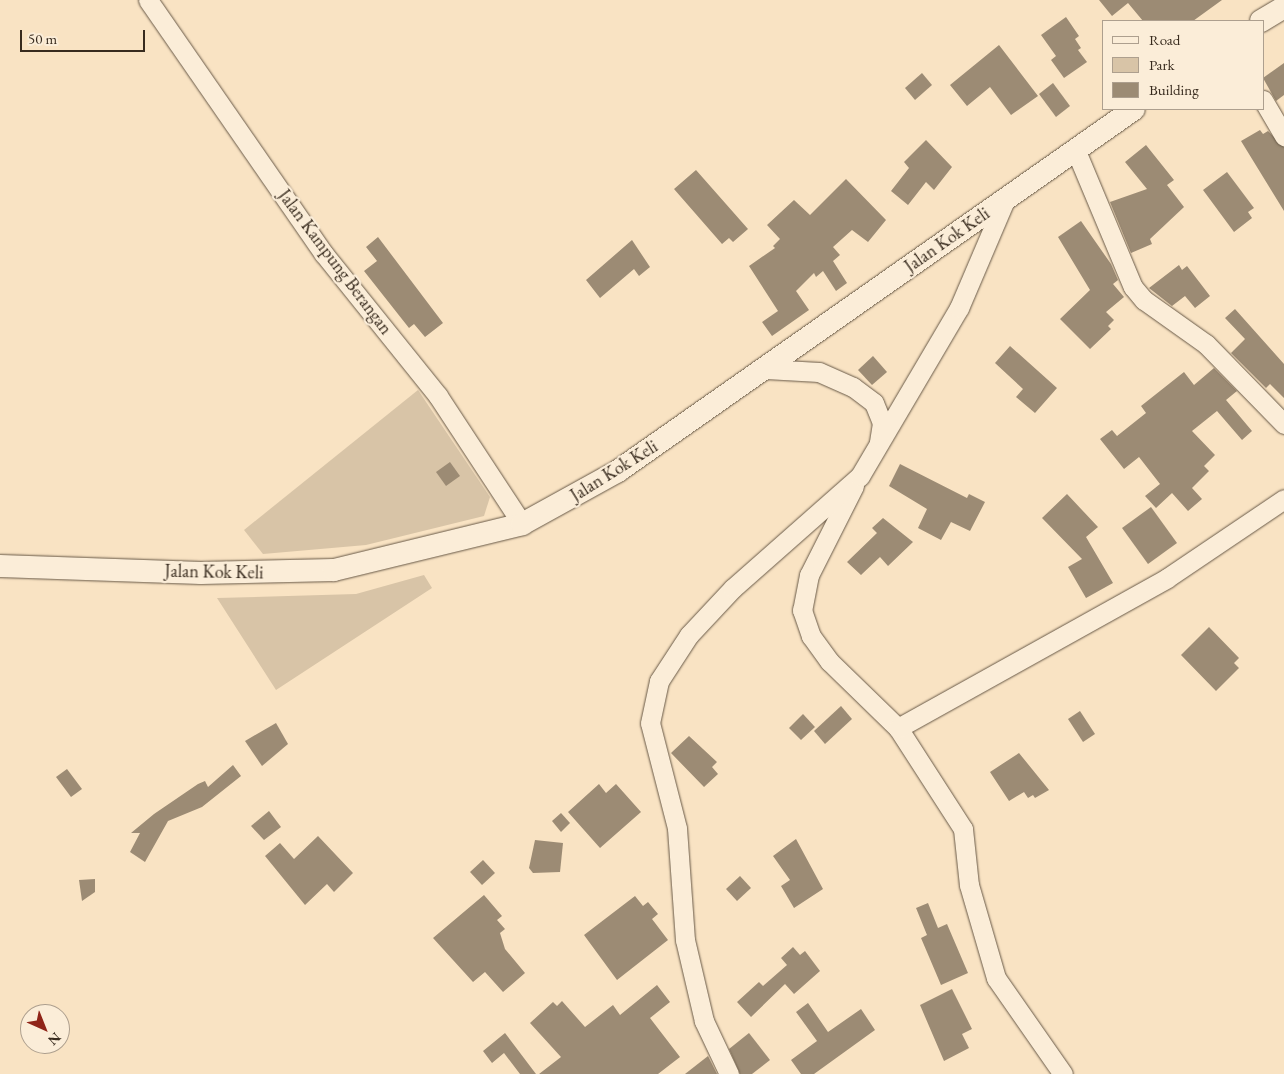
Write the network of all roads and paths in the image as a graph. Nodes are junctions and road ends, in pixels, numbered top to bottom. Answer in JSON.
{"nodes":[{"id":1,"x":148,"y":0,"type":"edge"},
{"id":2,"x":1284,"y":6,"type":"edge"},
{"id":3,"x":1263,"y":20,"type":"edge"},
{"id":4,"x":1264,"y":102,"type":"edge"},
{"id":5,"x":1133,"y":110,"type":"edge"},
{"id":6,"x":1284,"y":136,"type":"edge"},
{"id":7,"x":1076,"y":151,"type":"junction"},
{"id":8,"x":1006,"y":198,"type":"junction"},
{"id":9,"x":766,"y":369,"type":"junction"},
{"id":10,"x":1284,"y":424,"type":"edge"},
{"id":11,"x":879,"y":446,"type":"junction"},
{"id":12,"x":860,"y":476,"type":"junction"},
{"id":13,"x":1284,"y":499,"type":"edge"},
{"id":14,"x":522,"y":524,"type":"junction"},
{"id":15,"x":0,"y":566,"type":"edge"},
{"id":16,"x":898,"y":728,"type":"junction"},
{"id":17,"x":728,"y":1074,"type":"edge"},
{"id":18,"x":1064,"y":1074,"type":"edge"}],
"edges":[{"from":1,"to":14,"type":"street","name":"Jalan Kampung Berangan"},
{"from":2,"to":3,"type":"street"},
{"from":4,"to":6,"type":"street"},
{"from":5,"to":7,"type":"street","name":"Jalan Kok Keli"},
{"from":7,"to":8,"type":"street","name":"Jalan Kok Keli"},
{"from":7,"to":10,"type":"street"},
{"from":8,"to":9,"type":"street","name":"Jalan Kok Keli"},
{"from":8,"to":11,"type":"street"},
{"from":9,"to":11,"type":"street"},
{"from":9,"to":14,"type":"street","name":"Jalan Kok Keli"},
{"from":11,"to":12,"type":"street"},
{"from":12,"to":16,"type":"street"},
{"from":12,"to":17,"type":"street"},
{"from":13,"to":16,"type":"street"},
{"from":14,"to":15,"type":"street","name":"Jalan Kok Keli"},
{"from":16,"to":18,"type":"street"}]}
